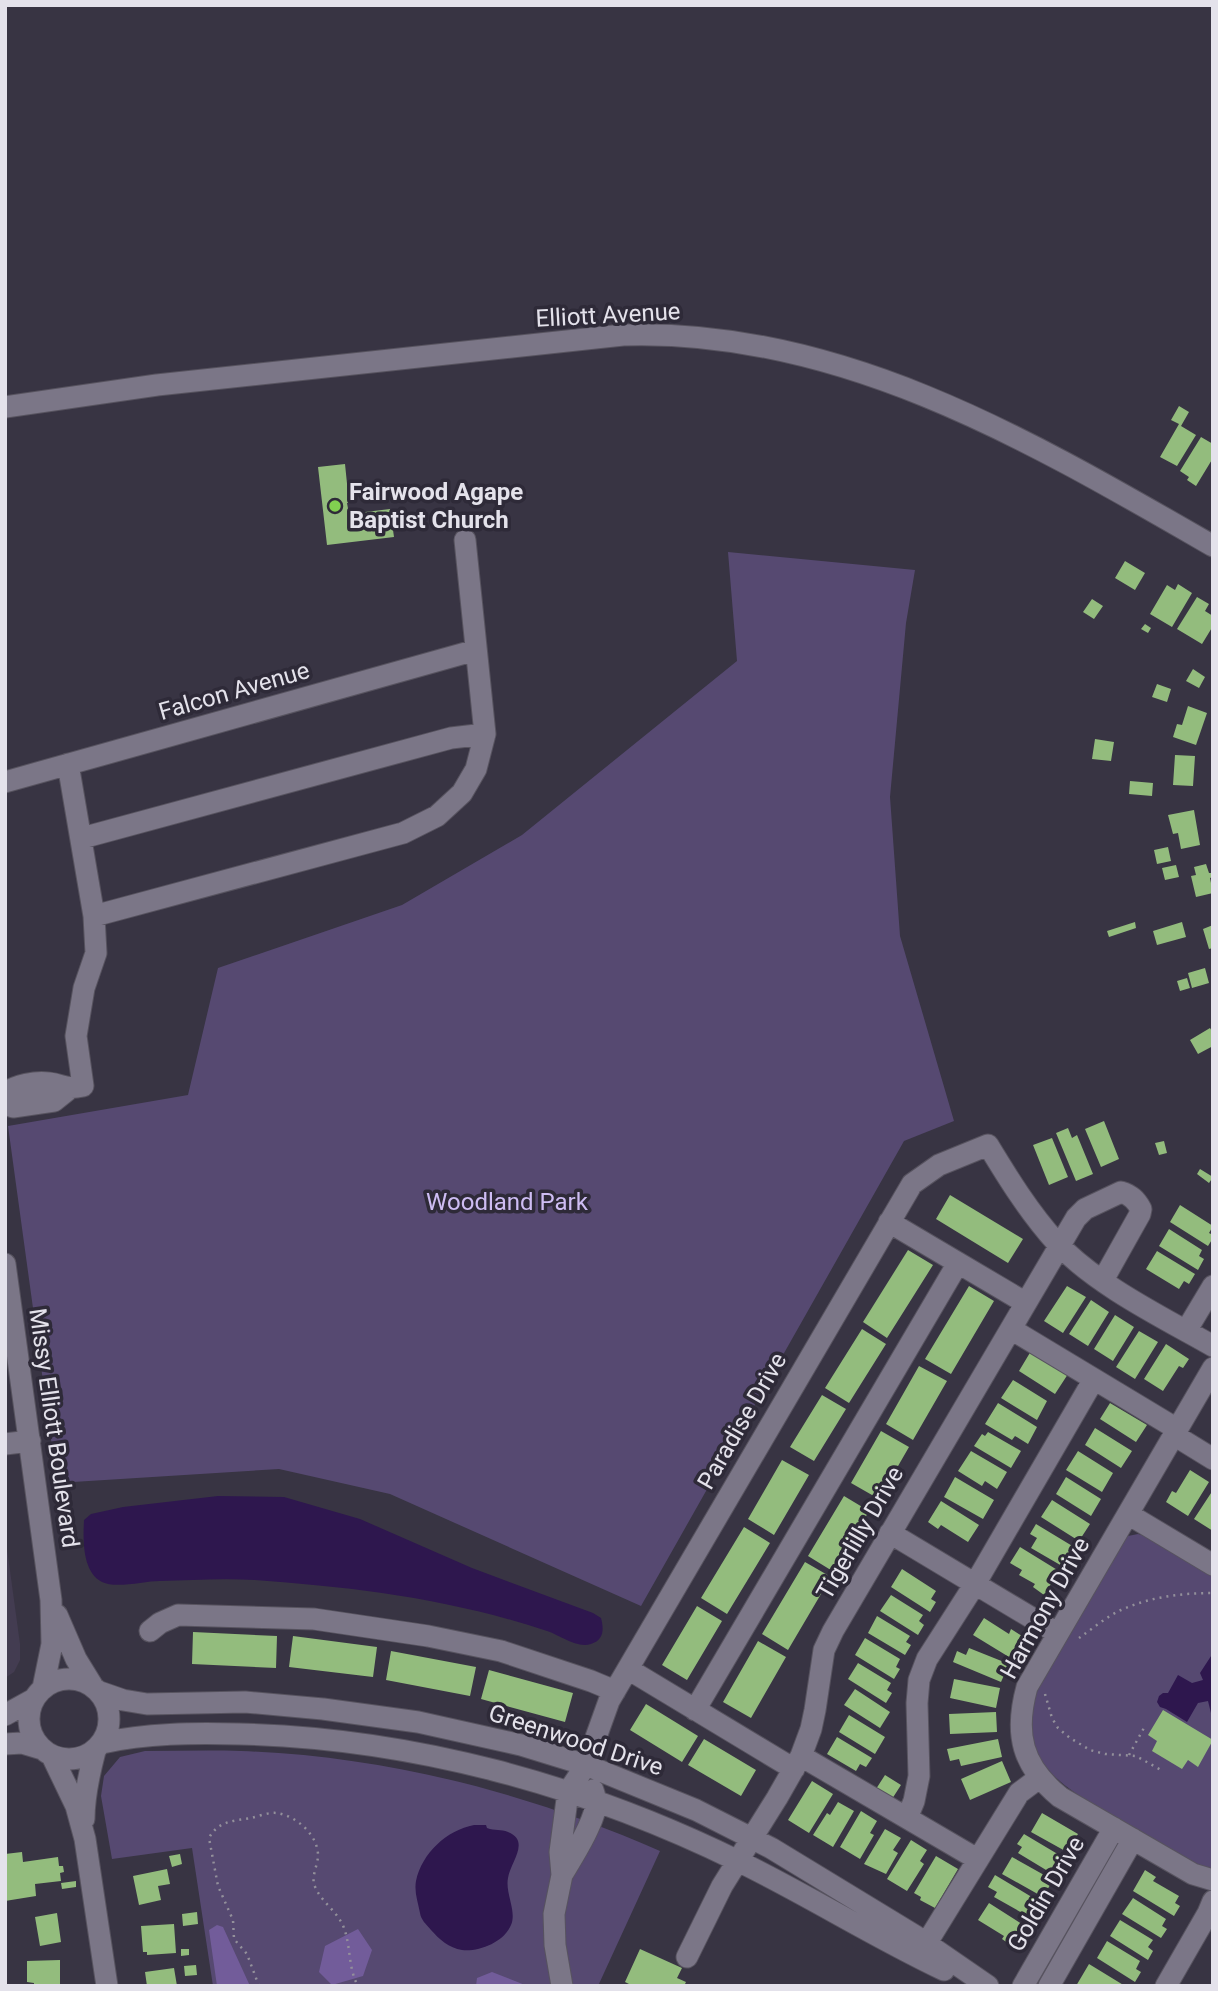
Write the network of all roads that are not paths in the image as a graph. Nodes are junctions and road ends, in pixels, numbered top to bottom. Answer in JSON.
{"nodes":[{"id":1,"x":5,"y":407,"type":"edge"},
{"id":2,"x":465,"y":540,"type":"dead end"},
{"id":3,"x":1213,"y":546,"type":"edge"},
{"id":4,"x":476,"y":650,"type":"junction"},
{"id":5,"x":485,"y":734,"type":"junction"},
{"id":6,"x":68,"y":764,"type":"junction"},
{"id":7,"x":5,"y":782,"type":"edge"},
{"id":8,"x":82,"y":838,"type":"junction"},
{"id":9,"x":94,"y":916,"type":"junction"},
{"id":10,"x":76,"y":1088,"type":"junction"},
{"id":11,"x":5,"y":1093,"type":"edge"},
{"id":12,"x":5,"y":1104,"type":"edge"},
{"id":13,"x":889,"y":1222,"type":"junction"},
{"id":14,"x":1060,"y":1245,"type":"junction"},
{"id":15,"x":5,"y":1264,"type":"edge"},
{"id":16,"x":958,"y":1264,"type":"junction"},
{"id":17,"x":1103,"y":1280,"type":"junction"},
{"id":18,"x":1213,"y":1286,"type":"edge"},
{"id":19,"x":1026,"y":1303,"type":"junction"},
{"id":20,"x":1011,"y":1329,"type":"junction"},
{"id":21,"x":1186,"y":1331,"type":"junction"},
{"id":22,"x":1213,"y":1346,"type":"edge"},
{"id":23,"x":1213,"y":1368,"type":"edge"},
{"id":24,"x":1094,"y":1379,"type":"junction"},
{"id":25,"x":1175,"y":1432,"type":"junction"},
{"id":26,"x":30,"y":1441,"type":"junction"},
{"id":27,"x":5,"y":1444,"type":"edge"},
{"id":28,"x":1213,"y":1459,"type":"edge"},
{"id":29,"x":1128,"y":1514,"type":"junction"},
{"id":30,"x":890,"y":1534,"type":"junction"},
{"id":31,"x":1213,"y":1565,"type":"edge"},
{"id":32,"x":975,"y":1584,"type":"junction"},
{"id":33,"x":51,"y":1600,"type":"junction"},
{"id":34,"x":150,"y":1631,"type":"dead end"},
{"id":35,"x":1064,"y":1638,"type":"junction"},
{"id":36,"x":628,"y":1669,"type":"junction"},
{"id":37,"x":96,"y":1689,"type":"junction"},
{"id":38,"x":615,"y":1691,"type":"junction"},
{"id":39,"x":38,"y":1693,"type":"junction"},
{"id":40,"x":695,"y":1710,"type":"junction"},
{"id":41,"x":5,"y":1715,"type":"edge"},
{"id":42,"x":5,"y":1744,"type":"edge"},
{"id":43,"x":98,"y":1747,"type":"junction"},
{"id":44,"x":47,"y":1752,"type":"junction"},
{"id":45,"x":797,"y":1763,"type":"junction"},
{"id":46,"x":586,"y":1765,"type":"junction"},
{"id":47,"x":1039,"y":1778,"type":"junction"},
{"id":48,"x":568,"y":1792,"type":"junction"},
{"id":49,"x":596,"y":1801,"type":"junction"},
{"id":50,"x":907,"y":1818,"type":"junction"},
{"id":51,"x":1114,"y":1828,"type":"junction"},
{"id":52,"x":752,"y":1838,"type":"junction"},
{"id":53,"x":85,"y":1839,"type":"junction"},
{"id":54,"x":1133,"y":1839,"type":"junction"},
{"id":55,"x":977,"y":1859,"type":"junction"},
{"id":56,"x":737,"y":1860,"type":"junction"},
{"id":57,"x":562,"y":1875,"type":"junction"},
{"id":58,"x":1213,"y":1880,"type":"edge"},
{"id":59,"x":1213,"y":1901,"type":"edge"},
{"id":60,"x":926,"y":1944,"type":"junction"},
{"id":61,"x":687,"y":1957,"type":"dead end"},
{"id":62,"x":1174,"y":1983,"type":"edge"},
{"id":63,"x":107,"y":1986,"type":"edge"},
{"id":64,"x":562,"y":1986,"type":"edge"},
{"id":65,"x":977,"y":1986,"type":"edge"},
{"id":66,"x":988,"y":1986,"type":"edge"},
{"id":67,"x":1023,"y":1986,"type":"edge"},
{"id":68,"x":1049,"y":1986,"type":"edge"}],
"edges":[{"from":1,"to":3,"type":"street","name":"Elliott Avenue"},
{"from":2,"to":4,"type":"street"},
{"from":4,"to":5,"type":"street"},
{"from":4,"to":6,"type":"street","name":"Falcon Avenue"},
{"from":5,"to":8,"type":"street"},
{"from":5,"to":9,"type":"street"},
{"from":6,"to":7,"type":"street","name":"Falcon Avenue"},
{"from":6,"to":8,"type":"street"},
{"from":8,"to":9,"type":"street"},
{"from":9,"to":10,"type":"street"},
{"from":10,"to":11,"type":"street"},
{"from":10,"to":12,"type":"street"},
{"from":13,"to":14,"type":"street","name":"Paradise Drive"},
{"from":13,"to":16,"type":"street"},
{"from":13,"to":36,"type":"street","name":"Paradise Drive"},
{"from":14,"to":17,"type":"street"},
{"from":14,"to":17,"type":"street","name":"Tigerlilly Drive"},
{"from":14,"to":19,"type":"street","name":"Tigerlilly Drive"},
{"from":15,"to":26,"type":"street","name":"Missy Elliott Boulevard"},
{"from":16,"to":19,"type":"street"},
{"from":16,"to":40,"type":"street"},
{"from":17,"to":21,"type":"street"},
{"from":18,"to":21,"type":"street"},
{"from":19,"to":20,"type":"street","name":"Tigerlilly Drive"},
{"from":20,"to":24,"type":"street"},
{"from":20,"to":30,"type":"street","name":"Tigerlilly Drive"},
{"from":21,"to":22,"type":"street"},
{"from":23,"to":25,"type":"street","name":"Harmony Drive"},
{"from":24,"to":25,"type":"street"},
{"from":24,"to":32,"type":"street"},
{"from":25,"to":28,"type":"street"},
{"from":25,"to":29,"type":"street","name":"Harmony Drive"},
{"from":26,"to":27,"type":"street"},
{"from":26,"to":33,"type":"street","name":"Missy Elliott Boulevard"},
{"from":29,"to":31,"type":"street"},
{"from":29,"to":35,"type":"street","name":"Harmony Drive"},
{"from":30,"to":32,"type":"street"},
{"from":30,"to":45,"type":"street","name":"Tigerlilly Drive"},
{"from":32,"to":35,"type":"street"},
{"from":32,"to":50,"type":"street"},
{"from":33,"to":37,"type":"street","name":"Missy Elliott Boulevard"},
{"from":33,"to":39,"type":"street","name":"Missy Elliott Boulevard"},
{"from":34,"to":38,"type":"street"},
{"from":35,"to":47,"type":"street","name":"Harmony Drive"},
{"from":36,"to":38,"type":"street","name":"Paradise Drive"},
{"from":36,"to":40,"type":"street"},
{"from":37,"to":39,"type":"street"},
{"from":37,"to":43,"type":"street"},
{"from":37,"to":46,"type":"street","name":"Greenwood Drive"},
{"from":38,"to":46,"type":"street","name":"Paradise Drive"},
{"from":39,"to":41,"type":"street"},
{"from":39,"to":44,"type":"street"},
{"from":40,"to":45,"type":"street"},
{"from":42,"to":44,"type":"street"},
{"from":43,"to":44,"type":"street"},
{"from":43,"to":48,"type":"street"},
{"from":43,"to":53,"type":"street"},
{"from":44,"to":53,"type":"street"},
{"from":45,"to":50,"type":"street"},
{"from":45,"to":52,"type":"street","name":"Tigerlilly Drive"},
{"from":46,"to":48,"type":"street","name":"Paradise Drive"},
{"from":46,"to":49,"type":"street"},
{"from":46,"to":52,"type":"street","name":"Greenwood Drive"},
{"from":47,"to":51,"type":"street","name":"Harmony Drive"},
{"from":47,"to":55,"type":"street"},
{"from":48,"to":49,"type":"street"},
{"from":48,"to":57,"type":"street"},
{"from":49,"to":56,"type":"street"},
{"from":49,"to":57,"type":"street"},
{"from":50,"to":55,"type":"street"},
{"from":51,"to":54,"type":"street","name":"Harmony Drive"},
{"from":51,"to":67,"type":"street","name":"Goldin Drive"},
{"from":52,"to":56,"type":"street","name":"Tigerlilly Drive"},
{"from":52,"to":60,"type":"street","name":"Greenwood Drive"},
{"from":53,"to":63,"type":"street"},
{"from":54,"to":58,"type":"street","name":"Harmony Drive"},
{"from":54,"to":68,"type":"street","name":"Goldin Drive"},
{"from":55,"to":60,"type":"street"},
{"from":56,"to":61,"type":"street","name":"Tigerlilly Drive"},
{"from":56,"to":65,"type":"street"},
{"from":57,"to":64,"type":"street"},
{"from":59,"to":62,"type":"street"},
{"from":60,"to":66,"type":"street","name":"Greenwood Drive"}]}
